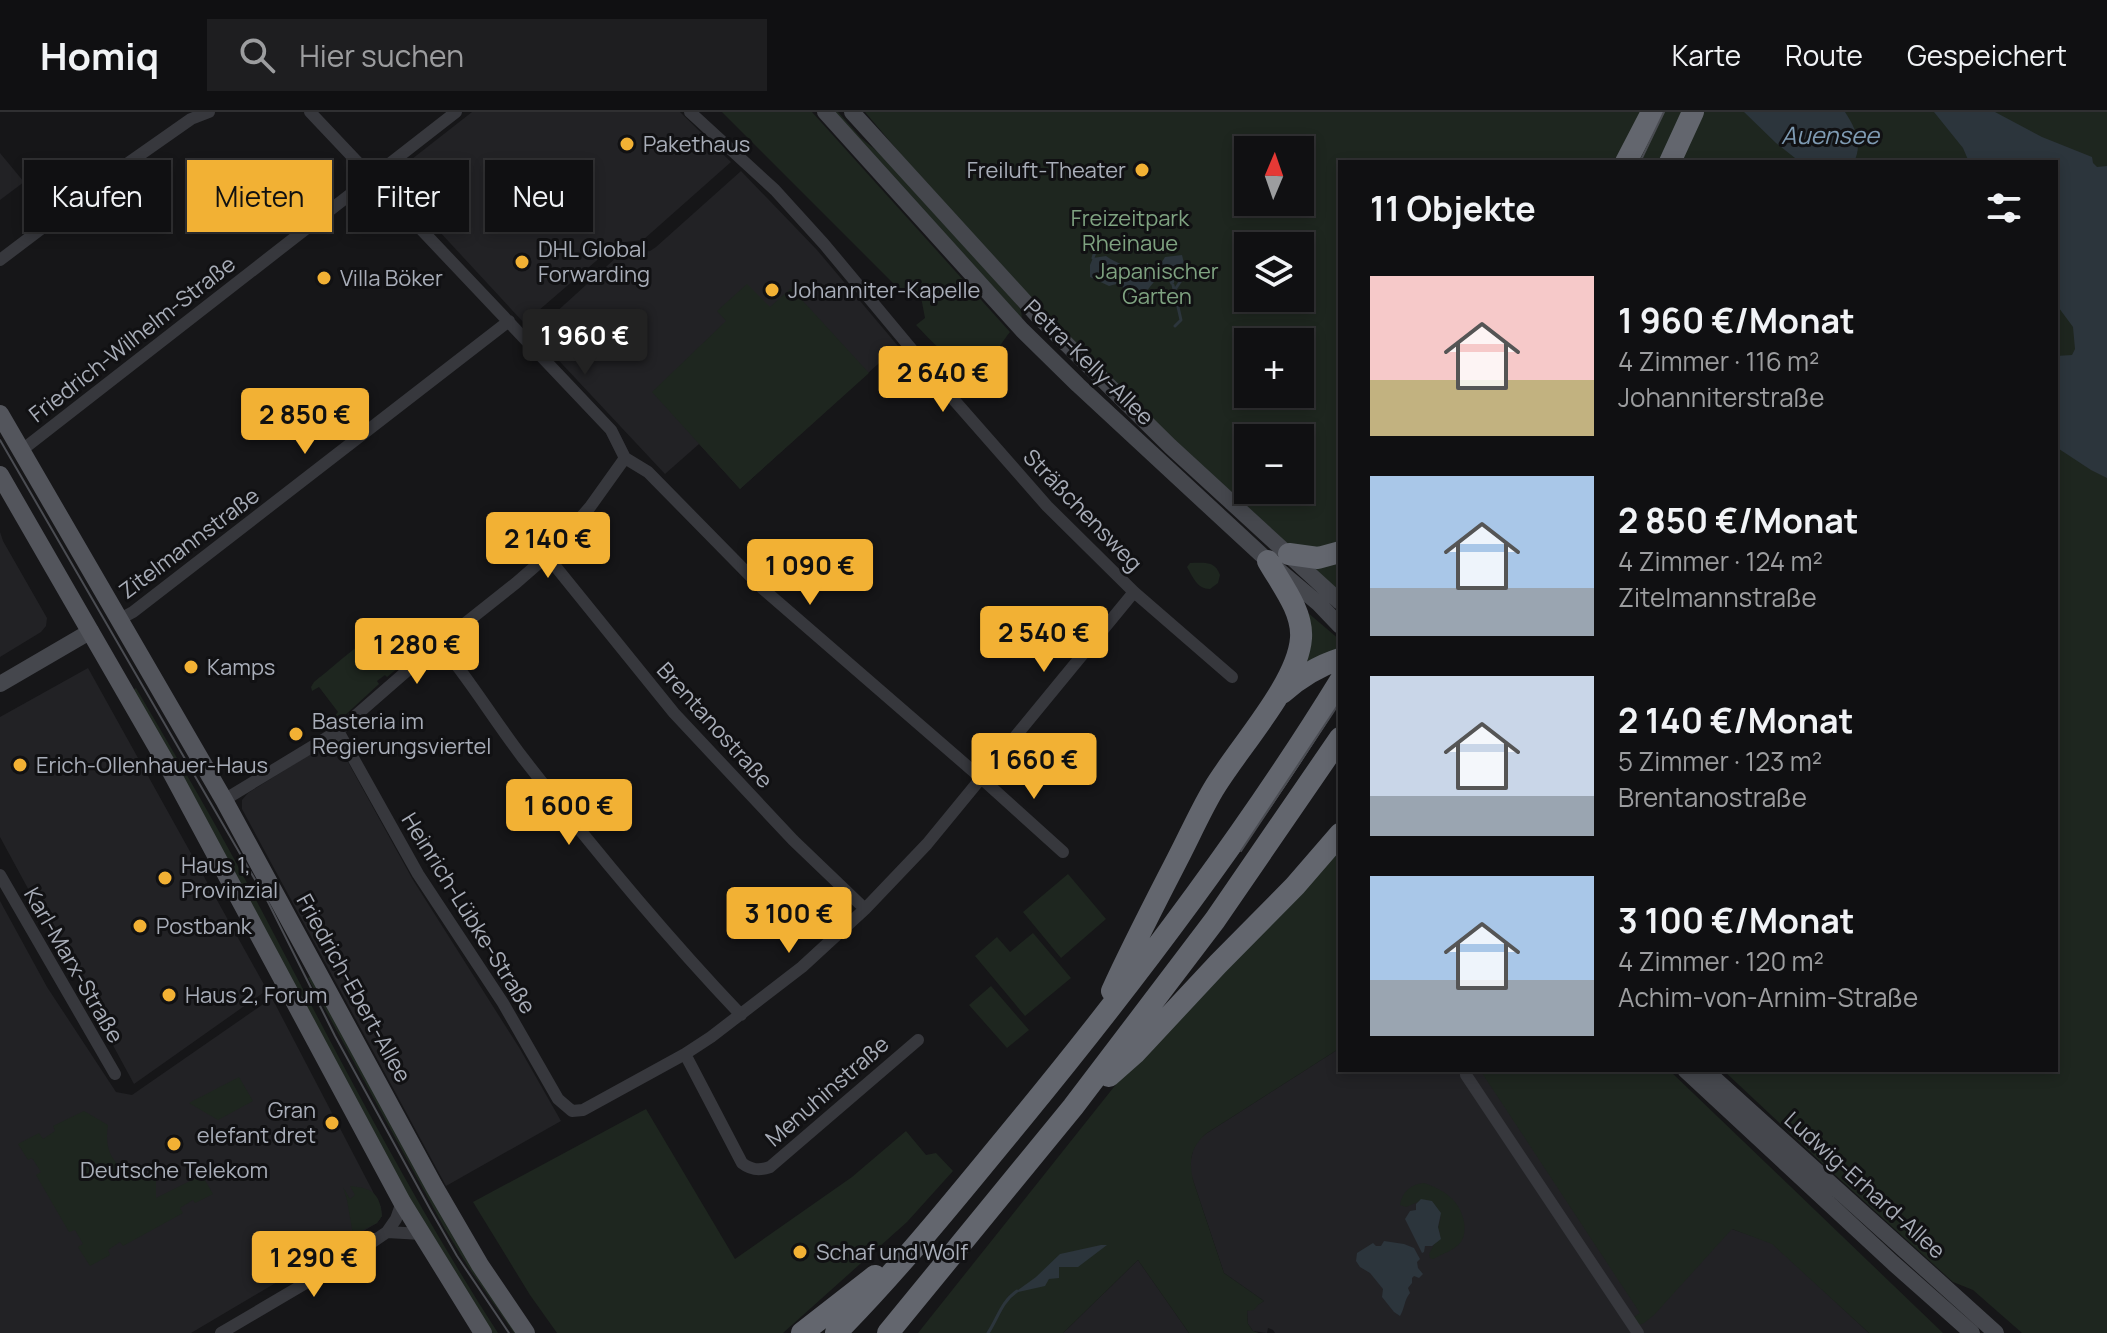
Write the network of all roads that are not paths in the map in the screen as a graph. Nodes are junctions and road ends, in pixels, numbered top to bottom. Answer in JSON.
{"nodes":[{"id":1,"x":209,"y":112,"type":"edge"},
{"id":2,"x":310,"y":112,"type":"edge"},
{"id":3,"x":456,"y":112,"type":"edge"},
{"id":4,"x":690,"y":112,"type":"edge"},
{"id":5,"x":825,"y":112,"type":"edge"},
{"id":6,"x":852,"y":112,"type":"edge"},
{"id":7,"x":1652,"y":112,"type":"edge"},
{"id":8,"x":1693,"y":112,"type":"edge"},
{"id":9,"x":356,"y":160,"type":"edge"},
{"id":10,"x":394,"y":160,"type":"edge"},
{"id":11,"x":1627,"y":160,"type":"edge"},
{"id":12,"x":1671,"y":160,"type":"edge"},
{"id":13,"x":348,"y":196,"type":"edge"},
{"id":14,"x":424,"y":232,"type":"edge"},
{"id":15,"x":0,"y":260,"type":"edge"},
{"id":16,"x":509,"y":321,"type":"junction"},
{"id":17,"x":0,"y":414,"type":"edge"},
{"id":18,"x":22,"y":450,"type":"junction"},
{"id":19,"x":625,"y":458,"type":"junction"},
{"id":20,"x":0,"y":475,"type":"edge"},
{"id":21,"x":1338,"y":553,"type":"edge"},
{"id":22,"x":547,"y":556,"type":"junction"},
{"id":23,"x":1278,"y":558,"type":"junction"},
{"id":24,"x":1134,"y":592,"type":"junction"},
{"id":25,"x":1338,"y":601,"type":"edge"},
{"id":26,"x":120,"y":619,"type":"junction"},
{"id":27,"x":1338,"y":624,"type":"edge"},
{"id":28,"x":91,"y":631,"type":"junction"},
{"id":29,"x":440,"y":644,"type":"junction"},
{"id":30,"x":1338,"y":660,"type":"edge"},
{"id":31,"x":1232,"y":677,"type":"dead end"},
{"id":32,"x":0,"y":684,"type":"edge"},
{"id":33,"x":1338,"y":684,"type":"edge"},
{"id":34,"x":1278,"y":696,"type":"junction"},
{"id":35,"x":338,"y":731,"type":"junction"},
{"id":36,"x":1338,"y":741,"type":"edge"},
{"id":37,"x":981,"y":778,"type":"junction"},
{"id":38,"x":224,"y":800,"type":"junction"},
{"id":39,"x":1338,"y":836,"type":"edge"},
{"id":40,"x":1063,"y":852,"type":"dead end"},
{"id":41,"x":0,"y":875,"type":"edge"},
{"id":42,"x":865,"y":909,"type":"junction"},
{"id":43,"x":741,"y":1015,"type":"junction"},
{"id":44,"x":1095,"y":1029,"type":"junction"},
{"id":45,"x":918,"y":1040,"type":"dead end"},
{"id":46,"x":685,"y":1054,"type":"junction"},
{"id":47,"x":1687,"y":1072,"type":"edge"},
{"id":48,"x":1707,"y":1072,"type":"edge"},
{"id":49,"x":115,"y":1074,"type":"dead end"},
{"id":50,"x":1466,"y":1075,"type":"dead end"},
{"id":51,"x":1073,"y":1107,"type":"junction"},
{"id":52,"x":402,"y":1202,"type":"junction"},
{"id":53,"x":387,"y":1232,"type":"junction"},
{"id":54,"x":422,"y":1234,"type":"junction"},
{"id":55,"x":926,"y":1235,"type":"junction"},
{"id":56,"x":923,"y":1292,"type":"junction"},
{"id":57,"x":221,"y":1333,"type":"edge"},
{"id":58,"x":483,"y":1333,"type":"edge"},
{"id":59,"x":526,"y":1333,"type":"edge"},
{"id":60,"x":802,"y":1333,"type":"edge"},
{"id":61,"x":836,"y":1333,"type":"edge"},
{"id":62,"x":888,"y":1333,"type":"edge"},
{"id":63,"x":900,"y":1333,"type":"edge"},
{"id":64,"x":1638,"y":1333,"type":"edge"},
{"id":65,"x":1972,"y":1333,"type":"edge"},
{"id":66,"x":1996,"y":1333,"type":"edge"}],
"edges":[{"from":1,"to":15,"type":"street"},
{"from":2,"to":9,"type":"street"},
{"from":3,"to":10,"type":"street","name":"Friedrich-Wilhelm-Straße"},
{"from":4,"to":24,"type":"street","name":"Sträßchensweg"},
{"from":5,"to":23,"type":"main road","name":"Petra-Kelly-Allee"},
{"from":6,"to":23,"type":"main road","name":"Petra-Kelly-Allee"},
{"from":7,"to":11,"type":"highway"},
{"from":8,"to":12,"type":"highway"},
{"from":13,"to":18,"type":"street","name":"Friedrich-Wilhelm-Straße"},
{"from":14,"to":16,"type":"street"},
{"from":16,"to":19,"type":"street"},
{"from":16,"to":26,"type":"street","name":"Zitelmannstraße"},
{"from":17,"to":18,"type":"main road","name":"Friedrich-Ebert-Allee"},
{"from":18,"to":26,"type":"main road","name":"Friedrich-Ebert-Allee"},
{"from":19,"to":22,"type":"street"},
{"from":19,"to":37,"type":"street"},
{"from":20,"to":28,"type":"main road"},
{"from":21,"to":23,"type":"highway"},
{"from":22,"to":29,"type":"street"},
{"from":22,"to":42,"type":"street","name":"Brentanostraße"},
{"from":23,"to":25,"type":"main road","name":"Petra-Kelly-Allee"},
{"from":23,"to":27,"type":"main road","name":"Petra-Kelly-Allee"},
{"from":23,"to":34,"type":"highway"},
{"from":24,"to":31,"type":"street","name":"Sträßchensweg"},
{"from":24,"to":37,"type":"street"},
{"from":26,"to":38,"type":"main road","name":"Friedrich-Ebert-Allee"},
{"from":28,"to":32,"type":"main road"},
{"from":28,"to":52,"type":"main road"},
{"from":29,"to":35,"type":"street"},
{"from":29,"to":43,"type":"street"},
{"from":30,"to":34,"type":"highway"},
{"from":33,"to":44,"type":"highway"},
{"from":34,"to":44,"type":"highway"},
{"from":35,"to":38,"type":"street"},
{"from":35,"to":46,"type":"street","name":"Heinrich-Lübke-Straße"},
{"from":36,"to":51,"type":"highway"},
{"from":37,"to":40,"type":"street"},
{"from":37,"to":42,"type":"street"},
{"from":38,"to":59,"type":"main road","name":"Friedrich-Ebert-Allee"},
{"from":39,"to":51,"type":"highway"},
{"from":41,"to":49,"type":"street","name":"Karl-Marx-Straße"},
{"from":42,"to":43,"type":"street"},
{"from":43,"to":46,"type":"street"},
{"from":44,"to":55,"type":"highway"},
{"from":45,"to":46,"type":"street","name":"Menuhinstraße"},
{"from":47,"to":65,"type":"main road","name":"Ludwig-Erhard-Allee"},
{"from":48,"to":66,"type":"main road","name":"Ludwig-Erhard-Allee"},
{"from":50,"to":64,"type":"street"},
{"from":51,"to":56,"type":"highway"},
{"from":52,"to":53,"type":"street"},
{"from":52,"to":54,"type":"main road"},
{"from":53,"to":54,"type":"street"},
{"from":53,"to":57,"type":"street"},
{"from":54,"to":58,"type":"main road"},
{"from":55,"to":60,"type":"highway"},
{"from":55,"to":61,"type":"highway"},
{"from":56,"to":62,"type":"highway"},
{"from":56,"to":63,"type":"highway"}]}
